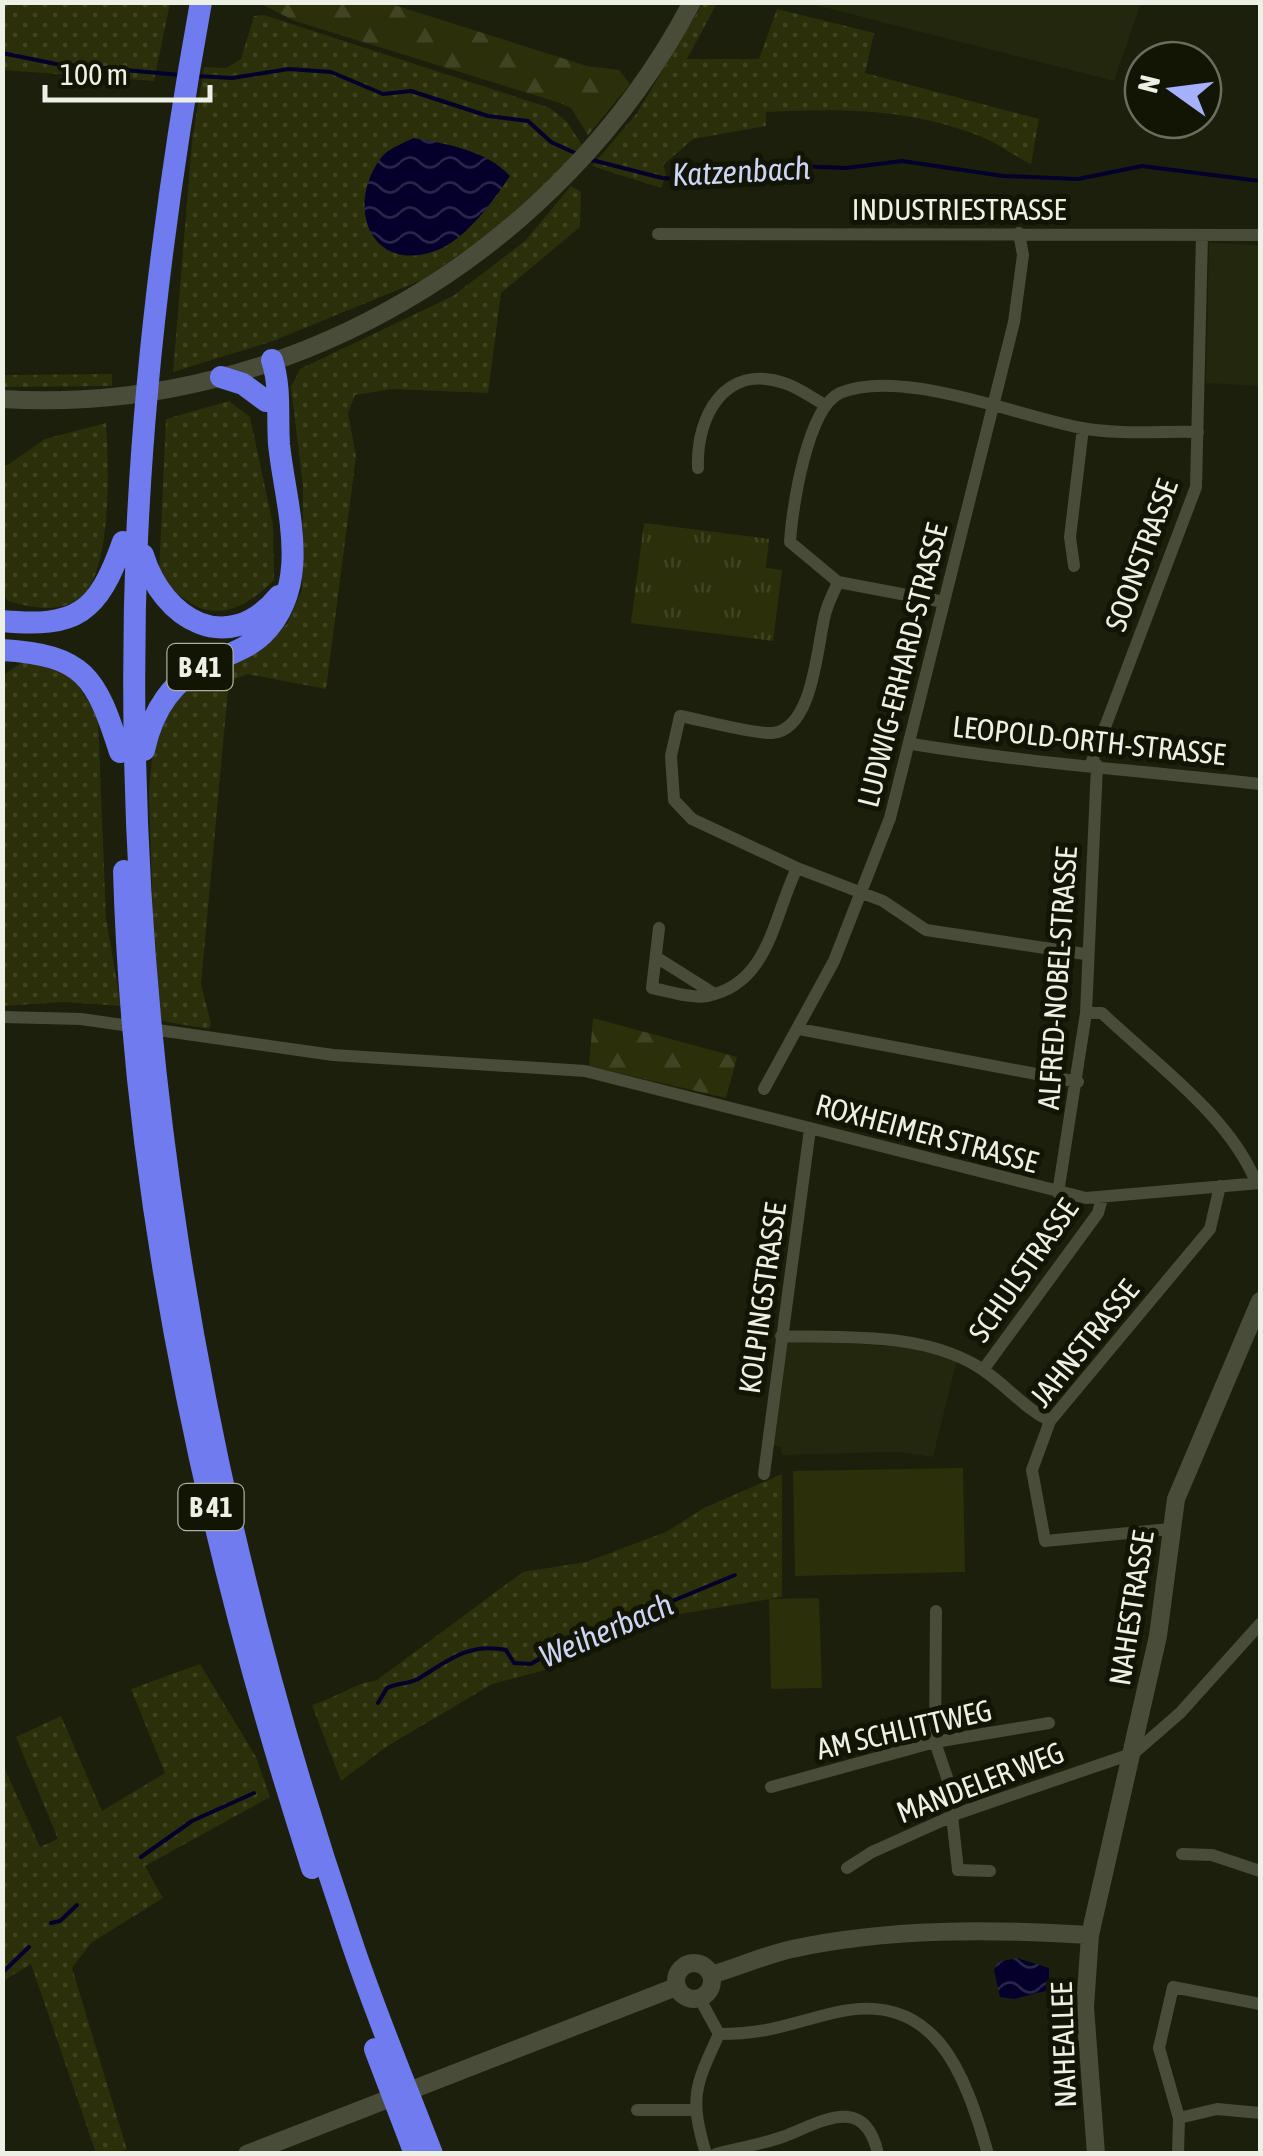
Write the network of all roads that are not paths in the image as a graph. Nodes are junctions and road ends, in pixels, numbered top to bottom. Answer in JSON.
{"nodes":[{"id":1,"x":186,"y":2,"type":"edge"},
{"id":2,"x":201,"y":2,"type":"edge"},
{"id":3,"x":692,"y":2,"type":"edge"},
{"id":4,"x":185,"y":48,"type":"junction"},
{"id":5,"x":1019,"y":233,"type":"junction"},
{"id":6,"x":658,"y":234,"type":"dead end"},
{"id":7,"x":1202,"y":235,"type":"junction"},
{"id":8,"x":1260,"y":235,"type":"edge"},
{"id":9,"x":268,"y":362,"type":"junction"},
{"id":10,"x":221,"y":378,"type":"junction"},
{"id":11,"x":2,"y":398,"type":"edge"},
{"id":12,"x":266,"y":402,"type":"junction"},
{"id":13,"x":992,"y":404,"type":"junction"},
{"id":14,"x":825,"y":405,"type":"junction"},
{"id":15,"x":1083,"y":428,"type":"junction"},
{"id":16,"x":1198,"y":432,"type":"junction"},
{"id":17,"x":279,"y":442,"type":"junction"},
{"id":18,"x":698,"y":468,"type":"dead end"},
{"id":19,"x":130,"y":540,"type":"junction"},
{"id":20,"x":1074,"y":566,"type":"dead end"},
{"id":21,"x":292,"y":570,"type":"junction"},
{"id":22,"x":838,"y":582,"type":"junction"},
{"id":23,"x":944,"y":602,"type":"junction"},
{"id":24,"x":2,"y":621,"type":"edge"},
{"id":25,"x":9,"y":653,"type":"edge"},
{"id":26,"x":912,"y":744,"type":"junction"},
{"id":27,"x":120,"y":752,"type":"junction"},
{"id":28,"x":1094,"y":765,"type":"junction"},
{"id":29,"x":1260,"y":784,"type":"edge"},
{"id":30,"x":135,"y":788,"type":"junction"},
{"id":31,"x":797,"y":868,"type":"junction"},
{"id":32,"x":863,"y":893,"type":"junction"},
{"id":33,"x":659,"y":928,"type":"dead end"},
{"id":34,"x":1085,"y":954,"type":"junction"},
{"id":35,"x":656,"y":957,"type":"junction"},
{"id":36,"x":713,"y":993,"type":"junction"},
{"id":37,"x":1086,"y":1013,"type":"junction"},
{"id":38,"x":2,"y":1017,"type":"edge"},
{"id":39,"x":799,"y":1028,"type":"junction"},
{"id":40,"x":1078,"y":1082,"type":"junction"},
{"id":41,"x":764,"y":1089,"type":"dead end"},
{"id":42,"x":810,"y":1129,"type":"junction"},
{"id":43,"x":1258,"y":1183,"type":"edge"},
{"id":44,"x":1220,"y":1186,"type":"junction"},
{"id":45,"x":1058,"y":1194,"type":"junction"},
{"id":46,"x":1102,"y":1198,"type":"junction"},
{"id":47,"x":1260,"y":1301,"type":"edge"},
{"id":48,"x":780,"y":1336,"type":"junction"},
{"id":49,"x":983,"y":1370,"type":"junction"},
{"id":50,"x":1050,"y":1421,"type":"junction"},
{"id":51,"x":764,"y":1474,"type":"dead end"},
{"id":52,"x":1170,"y":1529,"type":"junction"},
{"id":53,"x":936,"y":1611,"type":"dead end"},
{"id":54,"x":1260,"y":1624,"type":"edge"},
{"id":55,"x":1049,"y":1723,"type":"dead end"},
{"id":56,"x":936,"y":1742,"type":"junction"},
{"id":57,"x":1134,"y":1753,"type":"junction"},
{"id":58,"x":771,"y":1787,"type":"dead end"},
{"id":59,"x":956,"y":1815,"type":"junction"},
{"id":60,"x":1182,"y":1854,"type":"dead end"},
{"id":61,"x":847,"y":1868,"type":"dead end"},
{"id":62,"x":990,"y":1871,"type":"dead end"},
{"id":63,"x":1260,"y":1871,"type":"edge"},
{"id":64,"x":1090,"y":1934,"type":"junction"},
{"id":65,"x":711,"y":1976,"type":"junction"},
{"id":66,"x":676,"y":1987,"type":"junction"},
{"id":67,"x":700,"y":1999,"type":"junction"},
{"id":68,"x":1260,"y":2004,"type":"edge"},
{"id":69,"x":720,"y":2034,"type":"junction"},
{"id":70,"x":392,"y":2073,"type":"junction"},
{"id":71,"x":636,"y":2110,"type":"dead end"},
{"id":72,"x":693,"y":2110,"type":"junction"},
{"id":73,"x":1260,"y":2113,"type":"edge"},
{"id":74,"x":408,"y":2114,"type":"junction"},
{"id":75,"x":1179,"y":2118,"type":"junction"},
{"id":76,"x":247,"y":2154,"type":"edge"},
{"id":77,"x":415,"y":2154,"type":"edge"},
{"id":78,"x":432,"y":2154,"type":"edge"},
{"id":79,"x":706,"y":2154,"type":"edge"},
{"id":80,"x":716,"y":2154,"type":"edge"},
{"id":81,"x":878,"y":2154,"type":"edge"},
{"id":82,"x":988,"y":2154,"type":"edge"},
{"id":83,"x":1096,"y":2154,"type":"edge"},
{"id":84,"x":1178,"y":2154,"type":"edge"}],
"edges":[{"from":1,"to":4,"type":"highway","number":"B 41"},
{"from":2,"to":4,"type":"highway","number":"B 41"},
{"from":3,"to":9,"type":"street"},
{"from":4,"to":19,"type":"highway","number":"B 41"},
{"from":5,"to":6,"type":"street","name":"INDUSTRIESTRASSE"},
{"from":5,"to":7,"type":"street","name":"INDUSTRIESTRASSE"},
{"from":5,"to":13,"type":"street","name":"LUDWIG-ERHARD-STRASSE"},
{"from":7,"to":8,"type":"street","name":"INDUSTRIESTRASSE"},
{"from":7,"to":16,"type":"street","name":"SOONSTRASSE"},
{"from":9,"to":10,"type":"street"},
{"from":9,"to":12,"type":"highway"},
{"from":9,"to":17,"type":"highway"},
{"from":10,"to":11,"type":"street"},
{"from":10,"to":12,"type":"highway"},
{"from":12,"to":17,"type":"highway"},
{"from":13,"to":14,"type":"street"},
{"from":13,"to":15,"type":"street"},
{"from":13,"to":23,"type":"street","name":"LUDWIG-ERHARD-STRASSE"},
{"from":14,"to":18,"type":"street"},
{"from":14,"to":22,"type":"street"},
{"from":15,"to":16,"type":"street"},
{"from":15,"to":20,"type":"street"},
{"from":16,"to":28,"type":"street","name":"SOONSTRASSE"},
{"from":17,"to":21,"type":"highway"},
{"from":19,"to":21,"type":"highway","number":"B 41"},
{"from":19,"to":24,"type":"highway","number":"B 41"},
{"from":19,"to":27,"type":"highway","number":"B 41"},
{"from":19,"to":30,"type":"highway","number":"B 41"},
{"from":21,"to":30,"type":"highway","number":"B 41"},
{"from":22,"to":23,"type":"street"},
{"from":22,"to":31,"type":"street"},
{"from":23,"to":26,"type":"street","name":"LUDWIG-ERHARD-STRASSE"},
{"from":25,"to":27,"type":"highway","number":"B 41"},
{"from":26,"to":28,"type":"street","name":"LEOPOLD-ORTH-STRASSE"},
{"from":26,"to":32,"type":"street","name":"LUDWIG-ERHARD-STRASSE"},
{"from":27,"to":70,"type":"highway","number":"B 41"},
{"from":28,"to":29,"type":"street","name":"LEOPOLD-ORTH-STRASSE"},
{"from":28,"to":34,"type":"street","name":"ALFRED-NOBEL-STRASSE"},
{"from":30,"to":70,"type":"highway","number":"B 41"},
{"from":31,"to":32,"type":"street"},
{"from":31,"to":36,"type":"street"},
{"from":32,"to":34,"type":"street"},
{"from":32,"to":39,"type":"street","name":"LUDWIG-ERHARD-STRASSE"},
{"from":33,"to":35,"type":"street"},
{"from":34,"to":37,"type":"street","name":"ALFRED-NOBEL-STRASSE"},
{"from":35,"to":36,"type":"street"},
{"from":35,"to":36,"type":"street"},
{"from":37,"to":40,"type":"street","name":"ALFRED-NOBEL-STRASSE"},
{"from":37,"to":43,"type":"street"},
{"from":38,"to":42,"type":"street","name":"ROXHEIMER STRASSE"},
{"from":39,"to":40,"type":"street"},
{"from":39,"to":41,"type":"street","name":"LUDWIG-ERHARD-STRASSE"},
{"from":40,"to":45,"type":"street","name":"ALFRED-NOBEL-STRASSE"},
{"from":42,"to":45,"type":"street","name":"ROXHEIMER STRASSE"},
{"from":42,"to":48,"type":"street","name":"KOLPINGSTRASSE"},
{"from":43,"to":44,"type":"street","name":"ROXHEIMER STRASSE"},
{"from":44,"to":46,"type":"street","name":"ROXHEIMER STRASSE"},
{"from":44,"to":50,"type":"street","name":"JAHNSTRASSE"},
{"from":45,"to":46,"type":"street","name":"ROXHEIMER STRASSE"},
{"from":46,"to":49,"type":"street","name":"SCHULSTRASSE"},
{"from":47,"to":52,"type":"street","name":"NAHESTRASSE"},
{"from":48,"to":49,"type":"street","name":"SCHULSTRASSE"},
{"from":48,"to":51,"type":"street","name":"KOLPINGSTRASSE"},
{"from":49,"to":50,"type":"street","name":"SCHULSTRASSE"},
{"from":50,"to":52,"type":"street","name":"JAHNSTRASSE"},
{"from":52,"to":57,"type":"street","name":"NAHESTRASSE"},
{"from":53,"to":56,"type":"street"},
{"from":54,"to":57,"type":"street"},
{"from":55,"to":56,"type":"street","name":"AM SCHLITTWEG"},
{"from":56,"to":58,"type":"street","name":"AM SCHLITTWEG"},
{"from":56,"to":59,"type":"street"},
{"from":57,"to":59,"type":"street","name":"MANDELER WEG"},
{"from":57,"to":64,"type":"street","name":"NAHESTRASSE"},
{"from":59,"to":61,"type":"street","name":"MANDELER WEG"},
{"from":59,"to":62,"type":"street"},
{"from":60,"to":63,"type":"street"},
{"from":64,"to":65,"type":"street"},
{"from":64,"to":83,"type":"street","name":"NAHEALLEE"},
{"from":65,"to":66,"type":"street"},
{"from":65,"to":67,"type":"street"},
{"from":66,"to":67,"type":"street"},
{"from":66,"to":76,"type":"street"},
{"from":67,"to":69,"type":"street"},
{"from":68,"to":75,"type":"street"},
{"from":69,"to":72,"type":"street"},
{"from":69,"to":82,"type":"street"},
{"from":70,"to":74,"type":"highway","number":"B 41"},
{"from":71,"to":72,"type":"street"},
{"from":72,"to":79,"type":"street"},
{"from":73,"to":75,"type":"street"},
{"from":74,"to":77,"type":"highway","number":"B 41"},
{"from":74,"to":78,"type":"highway","number":"B 41"},
{"from":75,"to":84,"type":"street"},
{"from":80,"to":81,"type":"street"}]}
